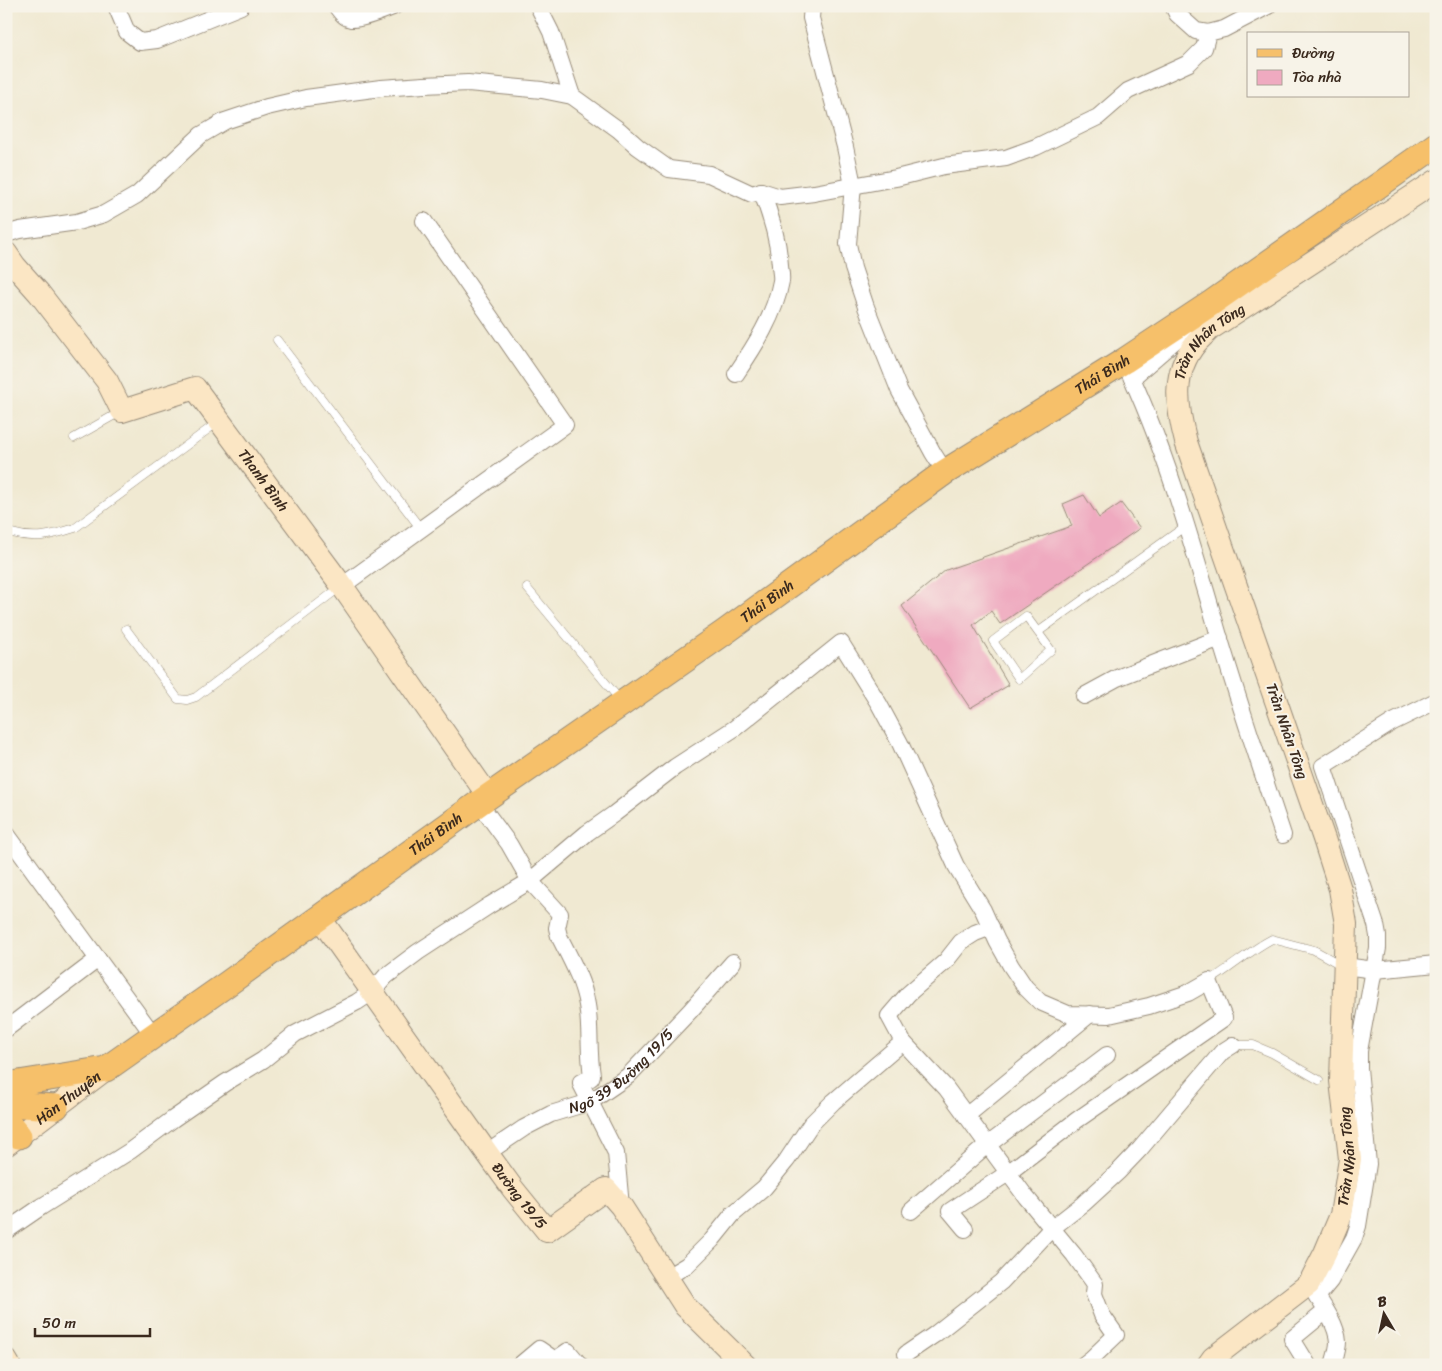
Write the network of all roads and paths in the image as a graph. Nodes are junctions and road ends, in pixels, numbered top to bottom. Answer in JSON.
{"nodes":[{"id":1,"x":116,"y":6,"type":"edge"},
{"id":2,"x":241,"y":6,"type":"edge"},
{"id":3,"x":336,"y":6,"type":"edge"},
{"id":4,"x":395,"y":6,"type":"edge"},
{"id":5,"x":538,"y":6,"type":"edge"},
{"id":6,"x":812,"y":6,"type":"edge"},
{"id":7,"x":1173,"y":6,"type":"edge"},
{"id":8,"x":1268,"y":6,"type":"edge"},
{"id":9,"x":1208,"y":32,"type":"junction"},
{"id":10,"x":572,"y":96,"type":"junction"},
{"id":11,"x":1436,"y":145,"type":"edge"},
{"id":12,"x":1436,"y":181,"type":"edge"},
{"id":13,"x":853,"y":185,"type":"junction"},
{"id":14,"x":761,"y":191,"type":"junction"},
{"id":15,"x":424,"y":221,"type":"dead end"},
{"id":16,"x":6,"y":234,"type":"edge"},
{"id":17,"x":6,"y":253,"type":"edge"},
{"id":18,"x":1236,"y":313,"type":"junction"},
{"id":19,"x":277,"y":340,"type":"dead end"},
{"id":20,"x":1128,"y":370,"type":"junction"},
{"id":21,"x":736,"y":374,"type":"dead end"},
{"id":22,"x":122,"y":411,"type":"junction"},
{"id":23,"x":220,"y":420,"type":"junction"},
{"id":24,"x":74,"y":438,"type":"dead end"},
{"id":25,"x":946,"y":472,"type":"junction"},
{"id":26,"x":1187,"y":525,"type":"junction"},
{"id":27,"x":421,"y":529,"type":"junction"},
{"id":28,"x":12,"y":534,"type":"dead end"},
{"id":29,"x":342,"y":586,"type":"junction"},
{"id":30,"x":527,"y":588,"type":"dead end"},
{"id":31,"x":126,"y":629,"type":"dead end"},
{"id":32,"x":1038,"y":632,"type":"junction"},
{"id":33,"x":1220,"y":638,"type":"junction"},
{"id":34,"x":1084,"y":696,"type":"dead end"},
{"id":35,"x":1436,"y":701,"type":"edge"},
{"id":36,"x":623,"y":703,"type":"junction"},
{"id":37,"x":484,"y":800,"type":"junction"},
{"id":38,"x":6,"y":833,"type":"edge"},
{"id":39,"x":1283,"y":835,"type":"dead end"},
{"id":40,"x":530,"y":881,"type":"junction"},
{"id":41,"x":320,"y":918,"type":"junction"},
{"id":42,"x":990,"y":927,"type":"junction"},
{"id":43,"x":98,"y":959,"type":"junction"},
{"id":44,"x":733,"y":962,"type":"dead end"},
{"id":45,"x":1436,"y":964,"type":"edge"},
{"id":46,"x":1344,"y":966,"type":"junction"},
{"id":47,"x":1375,"y":970,"type":"junction"},
{"id":48,"x":1209,"y":981,"type":"junction"},
{"id":49,"x":372,"y":992,"type":"junction"},
{"id":50,"x":1090,"y":1014,"type":"junction"},
{"id":51,"x":6,"y":1029,"type":"edge"},
{"id":52,"x":154,"y":1036,"type":"junction"},
{"id":53,"x":903,"y":1042,"type":"junction"},
{"id":54,"x":1233,"y":1045,"type":"joint"},
{"id":55,"x":1107,"y":1055,"type":"dead end"},
{"id":56,"x":106,"y":1069,"type":"junction"},
{"id":57,"x":1319,"y":1080,"type":"dead end"},
{"id":58,"x":6,"y":1085,"type":"edge"},
{"id":59,"x":590,"y":1102,"type":"junction"},
{"id":60,"x":6,"y":1104,"type":"edge"},
{"id":61,"x":56,"y":1107,"type":"junction"},
{"id":62,"x":966,"y":1116,"type":"junction"},
{"id":63,"x":10,"y":1133,"type":"edge"},
{"id":64,"x":987,"y":1145,"type":"junction"},
{"id":65,"x":487,"y":1154,"type":"junction"},
{"id":66,"x":1008,"y":1173,"type":"junction"},
{"id":67,"x":621,"y":1206,"type":"junction"},
{"id":68,"x":911,"y":1211,"type":"dead end"},
{"id":69,"x":965,"y":1229,"type":"dead end"},
{"id":70,"x":1051,"y":1229,"type":"junction"},
{"id":71,"x":6,"y":1232,"type":"edge"},
{"id":72,"x":667,"y":1277,"type":"junction"},
{"id":73,"x":1313,"y":1290,"type":"junction"},
{"id":74,"x":1326,"y":1311,"type":"junction"},
{"id":75,"x":906,"y":1354,"type":"dead end"},
{"id":76,"x":6,"y":1360,"type":"edge"},
{"id":77,"x":9,"y":1365,"type":"edge"},
{"id":78,"x":520,"y":1365,"type":"edge"},
{"id":79,"x":580,"y":1365,"type":"edge"},
{"id":80,"x":745,"y":1365,"type":"edge"},
{"id":81,"x":1083,"y":1365,"type":"edge"},
{"id":82,"x":1208,"y":1365,"type":"edge"},
{"id":83,"x":1308,"y":1365,"type":"edge"},
{"id":84,"x":1332,"y":1365,"type":"edge"}],
"edges":[{"from":1,"to":2,"type":"street"},
{"from":3,"to":4,"type":"street"},
{"from":5,"to":10,"type":"street"},
{"from":6,"to":13,"type":"street"},
{"from":7,"to":9,"type":"street"},
{"from":8,"to":9,"type":"street"},
{"from":9,"to":13,"type":"street"},
{"from":10,"to":14,"type":"street"},
{"from":10,"to":16,"type":"street"},
{"from":11,"to":20,"type":"main road","name":"Thái Bình"},
{"from":12,"to":18,"type":"street","name":"Trần Nhân Tông"},
{"from":13,"to":14,"type":"street"},
{"from":13,"to":25,"type":"street"},
{"from":14,"to":21,"type":"street"},
{"from":15,"to":27,"type":"street"},
{"from":17,"to":22,"type":"street"},
{"from":18,"to":20,"type":"street"},
{"from":18,"to":46,"type":"street","name":"Trần Nhân Tông"},
{"from":19,"to":27,"type":"lane"},
{"from":20,"to":25,"type":"main road","name":"Thái Bình"},
{"from":20,"to":26,"type":"street"},
{"from":22,"to":23,"type":"street","name":"Thanh Bình"},
{"from":22,"to":24,"type":"lane"},
{"from":23,"to":28,"type":"lane"},
{"from":23,"to":29,"type":"street","name":"Thanh Bình"},
{"from":25,"to":36,"type":"main road","name":"Thái Bình"},
{"from":26,"to":32,"type":"lane"},
{"from":26,"to":33,"type":"street"},
{"from":27,"to":29,"type":"street"},
{"from":29,"to":31,"type":"lane"},
{"from":29,"to":37,"type":"street","name":"Thanh Bình"},
{"from":30,"to":36,"type":"lane"},
{"from":32,"to":32,"type":"lane"},
{"from":33,"to":34,"type":"street"},
{"from":33,"to":39,"type":"street"},
{"from":35,"to":47,"type":"street"},
{"from":36,"to":37,"type":"main road","name":"Thái Bình"},
{"from":37,"to":40,"type":"street"},
{"from":37,"to":41,"type":"main road","name":"Thái Bình"},
{"from":38,"to":43,"type":"street"},
{"from":40,"to":42,"type":"street"},
{"from":40,"to":49,"type":"street"},
{"from":40,"to":59,"type":"street"},
{"from":41,"to":49,"type":"street","name":"Đường 19/5"},
{"from":41,"to":52,"type":"main road","name":"Thái Bình"},
{"from":42,"to":50,"type":"street"},
{"from":42,"to":53,"type":"street"},
{"from":43,"to":51,"type":"street"},
{"from":43,"to":52,"type":"street"},
{"from":44,"to":59,"type":"street","name":"Ngõ 39 Đường 19/5"},
{"from":45,"to":47,"type":"street"},
{"from":46,"to":47,"type":"street"},
{"from":46,"to":48,"type":"lane"},
{"from":46,"to":73,"type":"street","name":"Trần Nhân Tông"},
{"from":47,"to":73,"type":"street"},
{"from":48,"to":50,"type":"street"},
{"from":48,"to":66,"type":"street"},
{"from":49,"to":65,"type":"street","name":"Đường 19/5"},
{"from":49,"to":71,"type":"street"},
{"from":50,"to":62,"type":"street"},
{"from":52,"to":56,"type":"main road","name":"Thái Bình"},
{"from":53,"to":62,"type":"street"},
{"from":53,"to":72,"type":"street"},
{"from":54,"to":57,"type":"lane"},
{"from":54,"to":70,"type":"street"},
{"from":55,"to":64,"type":"street"},
{"from":56,"to":58,"type":"main road"},
{"from":56,"to":61,"type":"street","name":"Hàn Thuyên"},
{"from":59,"to":65,"type":"street","name":"Ngõ 39 Đường 19/5"},
{"from":59,"to":67,"type":"street"},
{"from":60,"to":61,"type":"main road"},
{"from":61,"to":63,"type":"street","name":"Hàn Thuyên"},
{"from":62,"to":64,"type":"street"},
{"from":64,"to":66,"type":"street"},
{"from":64,"to":68,"type":"street"},
{"from":65,"to":67,"type":"street","name":"Đường 19/5"},
{"from":66,"to":69,"type":"street"},
{"from":66,"to":70,"type":"street"},
{"from":67,"to":72,"type":"street","name":"Đường 19/5"},
{"from":70,"to":75,"type":"street"},
{"from":70,"to":81,"type":"street"},
{"from":72,"to":80,"type":"street","name":"Đường 19/5"},
{"from":73,"to":74,"type":"street"},
{"from":73,"to":82,"type":"street","name":"Trần Nhân Tông"},
{"from":74,"to":83,"type":"street"},
{"from":74,"to":84,"type":"street"},
{"from":76,"to":77,"type":"street"},
{"from":78,"to":79,"type":"street"}]}
